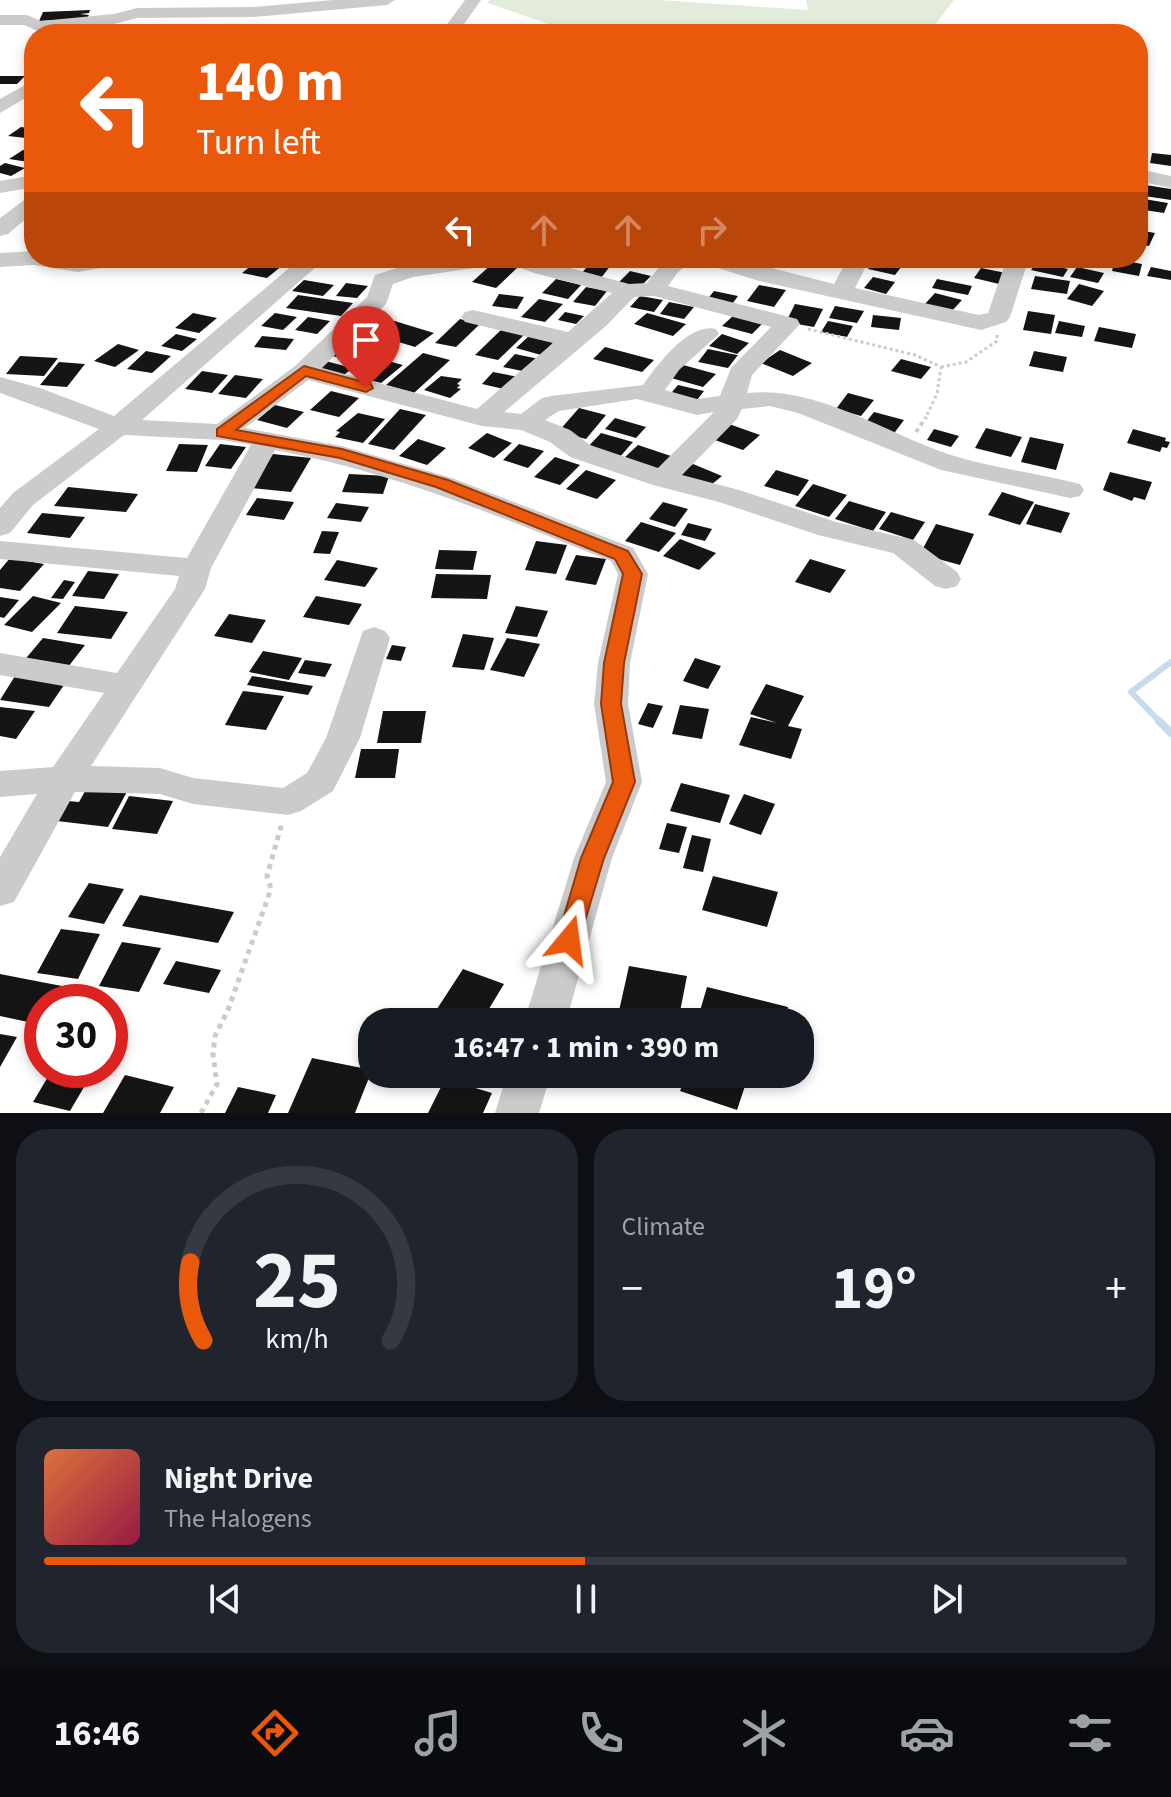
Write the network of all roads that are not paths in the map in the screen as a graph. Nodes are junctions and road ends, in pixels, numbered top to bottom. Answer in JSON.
{"nodes":[{"id":1,"x":387,"y":0,"type":"edge"},
{"id":2,"x":473,"y":0,"type":"edge"},
{"id":3,"x":0,"y":20,"type":"edge"},
{"id":4,"x":34,"y":24,"type":"edge"},
{"id":5,"x":60,"y":24,"type":"edge"},
{"id":6,"x":455,"y":24,"type":"edge"},
{"id":7,"x":24,"y":91,"type":"edge"},
{"id":8,"x":0,"y":107,"type":"edge"},
{"id":9,"x":1148,"y":177,"type":"edge"},
{"id":10,"x":1171,"y":182,"type":"edge"},
{"id":11,"x":24,"y":183,"type":"edge"},
{"id":12,"x":0,"y":187,"type":"edge"},
{"id":13,"x":24,"y":210,"type":"edge"},
{"id":14,"x":0,"y":229,"type":"edge"},
{"id":15,"x":24,"y":259,"type":"edge"},
{"id":16,"x":0,"y":260,"type":"edge"},
{"id":17,"x":303,"y":268,"type":"edge"},
{"id":18,"x":432,"y":268,"type":"edge"},
{"id":19,"x":543,"y":268,"type":"edge"},
{"id":20,"x":669,"y":268,"type":"edge"},
{"id":21,"x":741,"y":268,"type":"edge"},
{"id":22,"x":854,"y":268,"type":"edge"},
{"id":23,"x":1015,"y":268,"type":"edge"},
{"id":24,"x":654,"y":289,"type":"junction"},
{"id":25,"x":627,"y":291,"type":"junction"},
{"id":26,"x":842,"y":291,"type":"junction"},
{"id":27,"x":473,"y":317,"type":"dead end"},
{"id":28,"x":707,"y":334,"type":"dead end"},
{"id":29,"x":572,"y":340,"type":"junction"},
{"id":30,"x":304,"y":371,"type":"junction"},
{"id":31,"x":0,"y":385,"type":"edge"},
{"id":32,"x":650,"y":393,"type":"junction"},
{"id":33,"x":731,"y":402,"type":"junction"},
{"id":34,"x":482,"y":418,"type":"junction"},
{"id":35,"x":526,"y":422,"type":"junction"},
{"id":36,"x":118,"y":427,"type":"junction"},
{"id":37,"x":223,"y":432,"type":"junction"},
{"id":38,"x":267,"y":440,"type":"junction"},
{"id":39,"x":663,"y":479,"type":"junction"},
{"id":40,"x":1070,"y":490,"type":"dead end"},
{"id":41,"x":12,"y":492,"type":"edge"},
{"id":42,"x":0,"y":527,"type":"edge"},
{"id":43,"x":0,"y":550,"type":"edge"},
{"id":44,"x":196,"y":568,"type":"junction"},
{"id":45,"x":946,"y":579,"type":"dead end"},
{"id":46,"x":374,"y":638,"type":"dead end"},
{"id":47,"x":0,"y":664,"type":"edge"},
{"id":48,"x":127,"y":686,"type":"junction"},
{"id":49,"x":64,"y":779,"type":"junction"},
{"id":50,"x":0,"y":784,"type":"edge"},
{"id":51,"x":0,"y":891,"type":"edge"},
{"id":52,"x":549,"y":1008,"type":"edge"},
{"id":53,"x":525,"y":1088,"type":"edge"},
{"id":54,"x":517,"y":1113,"type":"edge"}],
"edges":[{"from":1,"to":5,"type":"street"},
{"from":2,"to":6,"type":"street"},
{"from":3,"to":4,"type":"street"},
{"from":7,"to":8,"type":"street"},
{"from":9,"to":10,"type":"street"},
{"from":11,"to":12,"type":"street"},
{"from":13,"to":14,"type":"street"},
{"from":15,"to":16,"type":"street"},
{"from":17,"to":36,"type":"street"},
{"from":18,"to":30,"type":"street"},
{"from":19,"to":25,"type":"street"},
{"from":20,"to":24,"type":"street"},
{"from":21,"to":26,"type":"street"},
{"from":22,"to":26,"type":"street"},
{"from":23,"to":26,"type":"street"},
{"from":24,"to":25,"type":"street"},
{"from":24,"to":33,"type":"street"},
{"from":25,"to":29,"type":"street"},
{"from":27,"to":29,"type":"street"},
{"from":28,"to":32,"type":"street"},
{"from":29,"to":34,"type":"street"},
{"from":30,"to":34,"type":"street"},
{"from":30,"to":37,"type":"street"},
{"from":31,"to":36,"type":"street"},
{"from":32,"to":33,"type":"street"},
{"from":32,"to":35,"type":"street"},
{"from":33,"to":39,"type":"street"},
{"from":33,"to":40,"type":"street"},
{"from":34,"to":35,"type":"street"},
{"from":35,"to":39,"type":"street"},
{"from":36,"to":37,"type":"street"},
{"from":36,"to":41,"type":"street"},
{"from":37,"to":38,"type":"street"},
{"from":38,"to":44,"type":"street"},
{"from":38,"to":52,"type":"street"},
{"from":39,"to":45,"type":"street"},
{"from":41,"to":42,"type":"street"},
{"from":43,"to":44,"type":"street"},
{"from":44,"to":48,"type":"street"},
{"from":46,"to":49,"type":"street"},
{"from":47,"to":48,"type":"street"},
{"from":48,"to":49,"type":"street"},
{"from":49,"to":50,"type":"street"},
{"from":49,"to":51,"type":"street"},
{"from":53,"to":54,"type":"street"}]}
